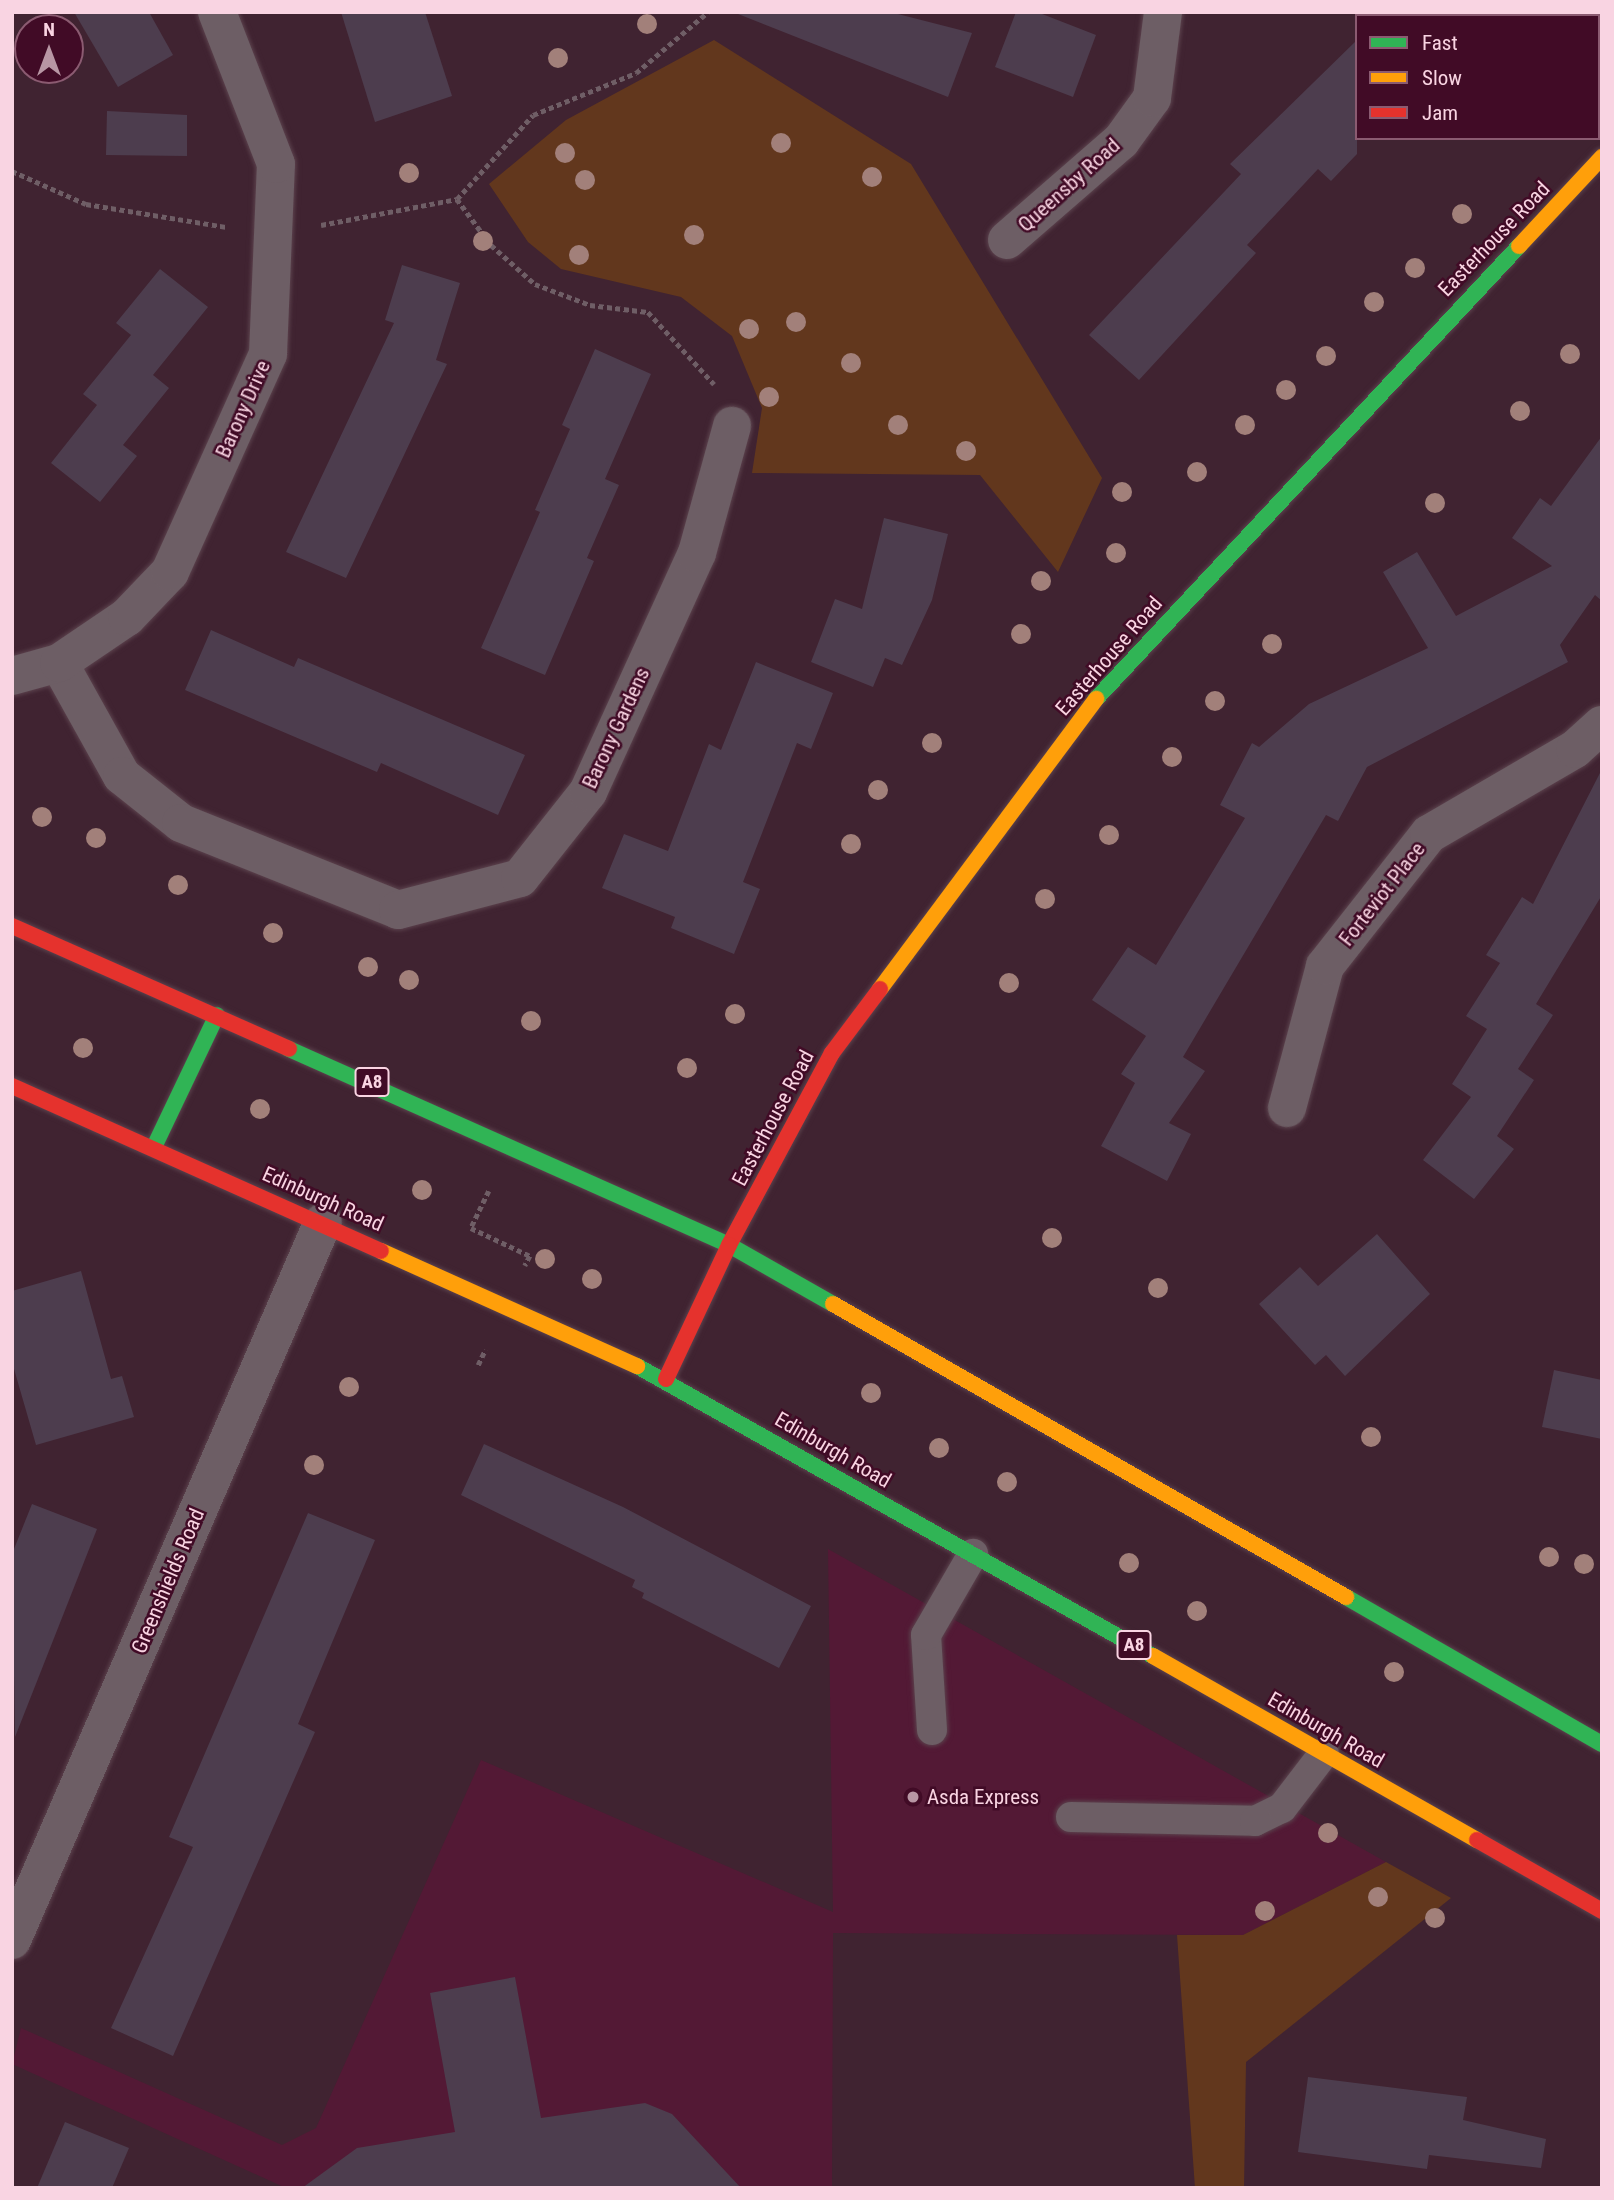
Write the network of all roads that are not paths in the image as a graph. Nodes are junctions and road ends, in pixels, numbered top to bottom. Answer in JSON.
{"nodes":[{"id":1,"x":217,"y":12,"type":"edge"},
{"id":2,"x":1163,"y":12,"type":"edge"},
{"id":3,"x":1602,"y":157,"type":"edge"},
{"id":4,"x":1007,"y":240,"type":"dead end"},
{"id":5,"x":732,"y":426,"type":"road end"},
{"id":6,"x":59,"y":663,"type":"junction"},
{"id":7,"x":12,"y":676,"type":"edge"},
{"id":8,"x":1602,"y":725,"type":"edge"},
{"id":9,"x":12,"y":926,"type":"edge"},
{"id":10,"x":217,"y":1015,"type":"junction"},
{"id":11,"x":12,"y":1086,"type":"edge"},
{"id":12,"x":1287,"y":1108,"type":"dead end"},
{"id":13,"x":154,"y":1147,"type":"junction"},
{"id":14,"x":323,"y":1222,"type":"junction"},
{"id":15,"x":729,"y":1245,"type":"junction"},
{"id":16,"x":666,"y":1379,"type":"junction"},
{"id":17,"x":973,"y":1554,"type":"junction"},
{"id":18,"x":932,"y":1730,"type":"dead end"},
{"id":19,"x":1602,"y":1744,"type":"edge"},
{"id":20,"x":1324,"y":1754,"type":"junction"},
{"id":21,"x":1071,"y":1817,"type":"dead end"},
{"id":22,"x":1602,"y":1911,"type":"edge"},
{"id":23,"x":12,"y":1940,"type":"edge"}],
"edges":[{"from":1,"to":6,"type":"street","name":"Barony Drive"},
{"from":2,"to":4,"type":"street","name":"Queensby Road"},
{"from":3,"to":15,"type":"main road","name":"Easterhouse Road"},
{"from":5,"to":6,"type":"street","name":"Barony Gardens"},
{"from":6,"to":7,"type":"street","name":"Barony Drive"},
{"from":8,"to":12,"type":"street","name":"Forteviot Place"},
{"from":9,"to":10,"type":"main road","number":"A8"},
{"from":10,"to":13,"type":"main road"},
{"from":10,"to":15,"type":"main road","number":"A8"},
{"from":11,"to":13,"type":"main road","name":"Edinburgh Road","number":"A8"},
{"from":13,"to":14,"type":"main road","name":"Edinburgh Road","number":"A8"},
{"from":14,"to":16,"type":"main road","name":"Edinburgh Road","number":"A8"},
{"from":14,"to":23,"type":"street","name":"Greenshields Road"},
{"from":15,"to":16,"type":"main road","name":"Easterhouse Road"},
{"from":15,"to":19,"type":"main road","number":"A8"},
{"from":16,"to":17,"type":"main road","name":"Edinburgh Road","number":"A8"},
{"from":17,"to":18,"type":"lane"},
{"from":17,"to":20,"type":"main road","name":"Edinburgh Road","number":"A8"},
{"from":20,"to":21,"type":"lane"},
{"from":20,"to":22,"type":"main road","name":"Edinburgh Road","number":"A8"}]}
